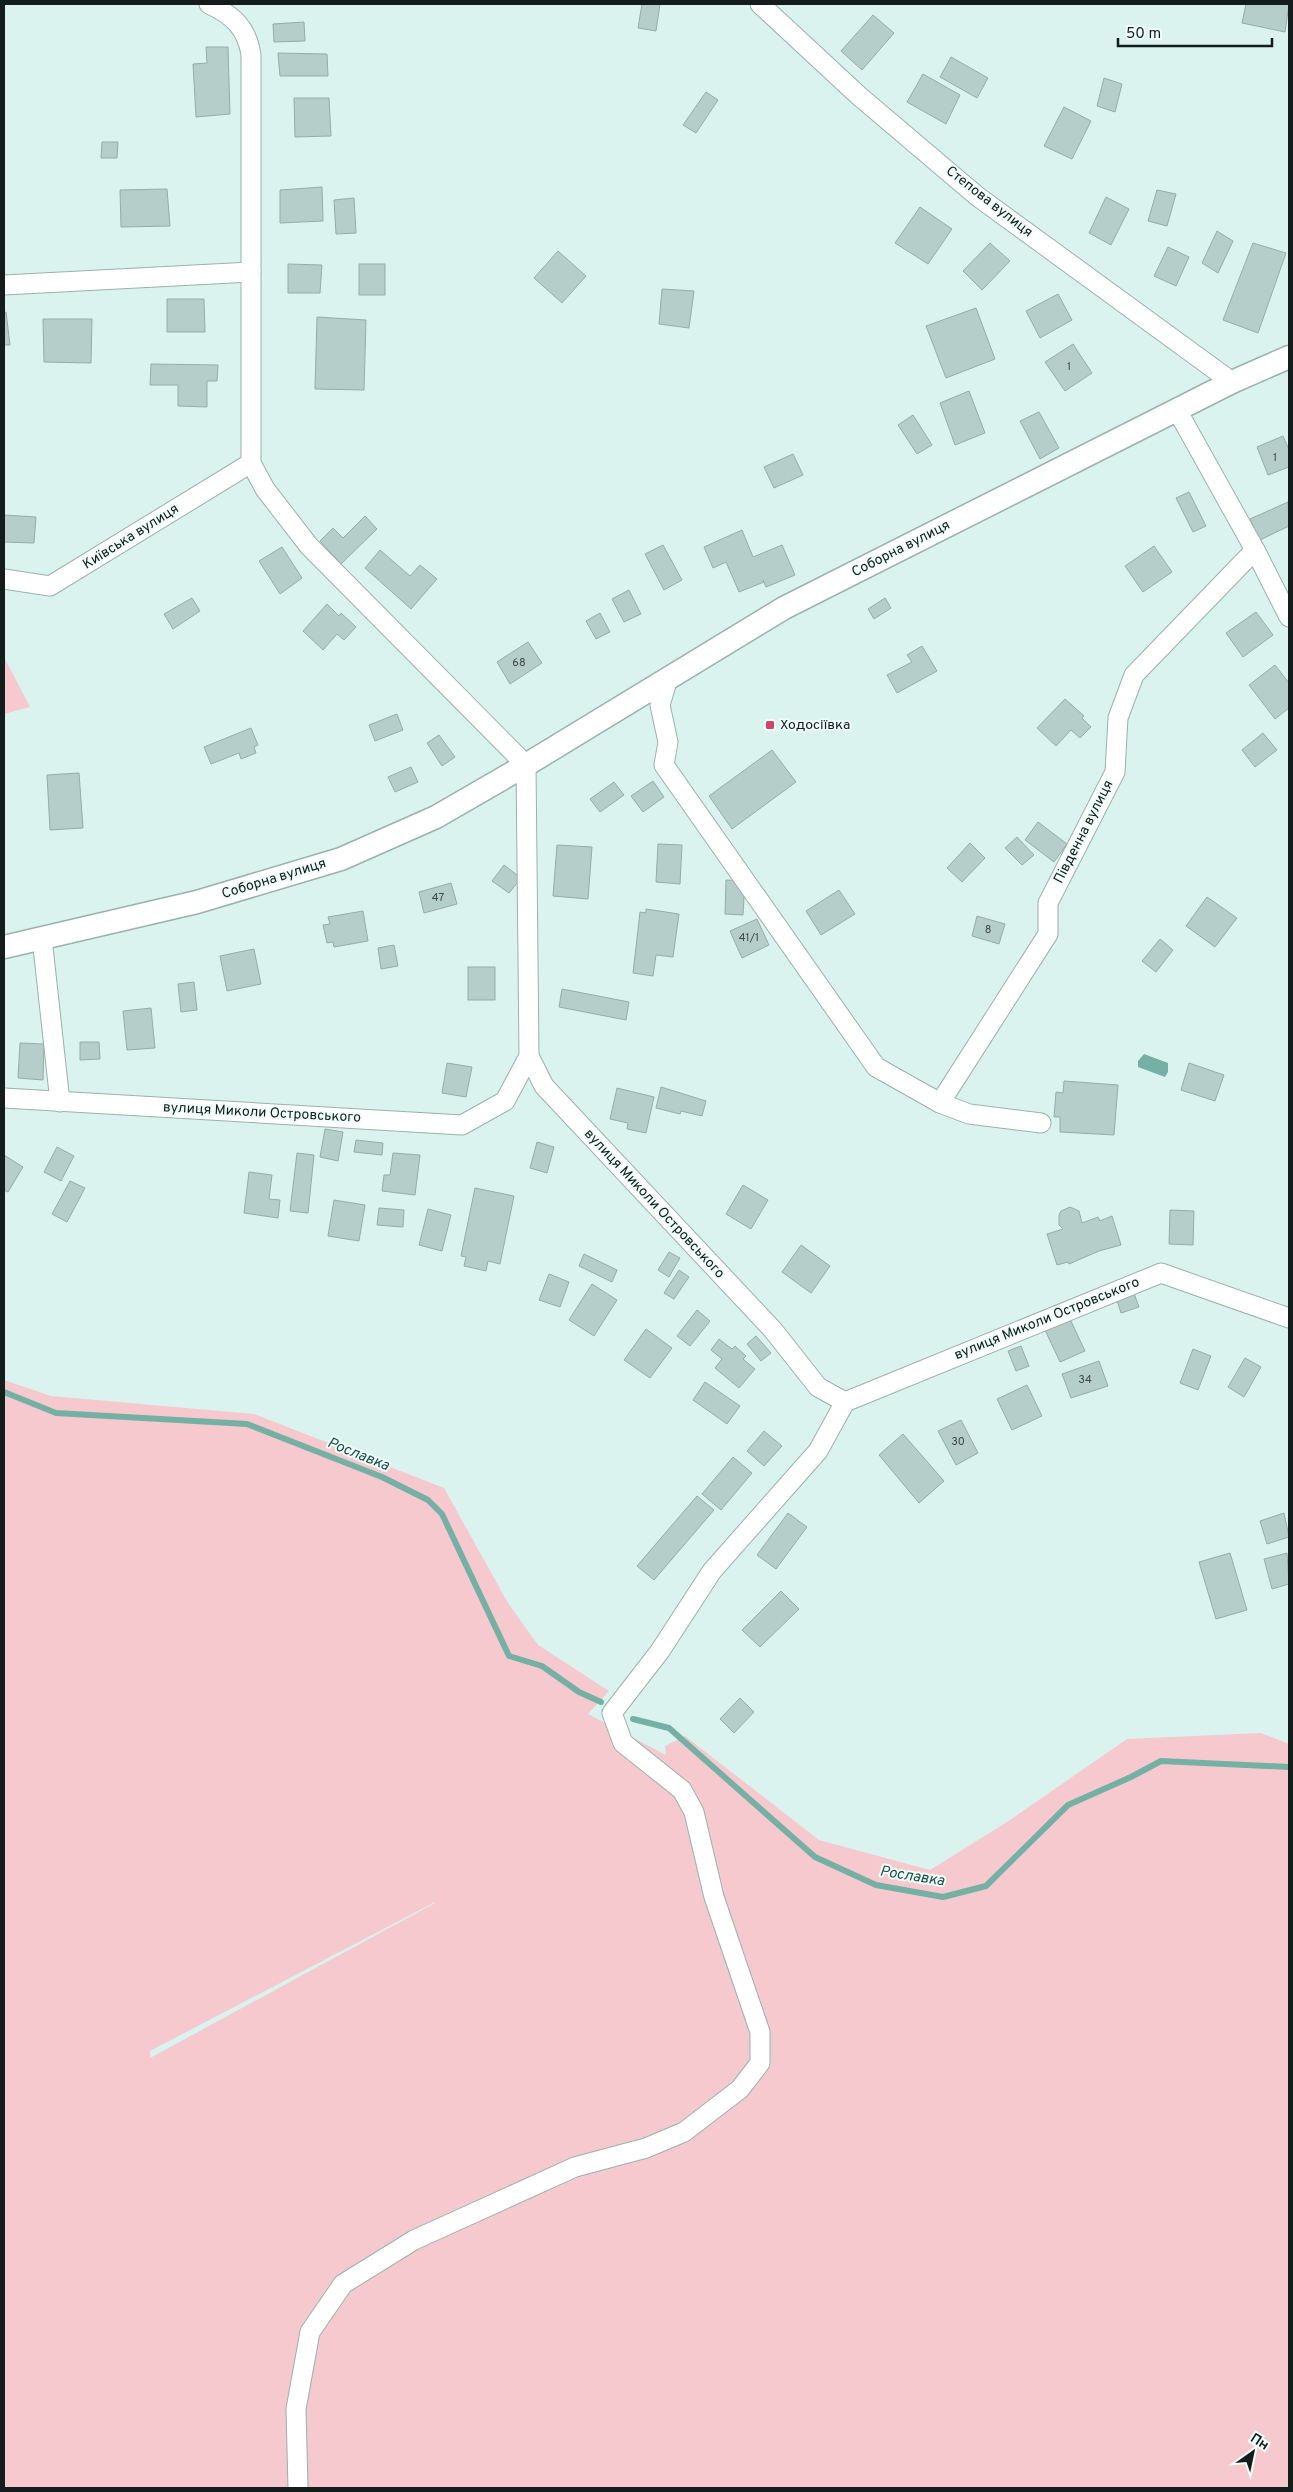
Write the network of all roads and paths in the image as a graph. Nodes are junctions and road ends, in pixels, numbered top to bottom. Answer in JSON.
{"nodes":[{"id":1,"x":209,"y":4,"type":"edge"},
{"id":2,"x":760,"y":4,"type":"edge"},
{"id":3,"x":251,"y":272,"type":"junction"},
{"id":4,"x":4,"y":285,"type":"edge"},
{"id":5,"x":1289,"y":357,"type":"edge"},
{"id":6,"x":1232,"y":382,"type":"junction"},
{"id":7,"x":1177,"y":410,"type":"junction"},
{"id":8,"x":251,"y":463,"type":"junction"},
{"id":9,"x":1255,"y":550,"type":"junction"},
{"id":10,"x":4,"y":579,"type":"edge"},
{"id":11,"x":1289,"y":617,"type":"edge"},
{"id":12,"x":668,"y":678,"type":"junction"},
{"id":13,"x":526,"y":765,"type":"junction"},
{"id":14,"x":42,"y":938,"type":"junction"},
{"id":15,"x":4,"y":947,"type":"edge"},
{"id":16,"x":529,"y":1056,"type":"junction"},
{"id":17,"x":4,"y":1098,"type":"edge"},
{"id":18,"x":60,"y":1102,"type":"junction"},
{"id":19,"x":940,"y":1103,"type":"junction"},
{"id":20,"x":1042,"y":1123,"type":"dead end"},
{"id":21,"x":1289,"y":1318,"type":"edge"},
{"id":22,"x":845,"y":1402,"type":"junction"},
{"id":23,"x":298,"y":2488,"type":"edge"}],
"edges":[{"from":1,"to":3,"type":"street"},
{"from":2,"to":6,"type":"street","name":"Степова вулиця"},
{"from":3,"to":4,"type":"street"},
{"from":3,"to":8,"type":"street"},
{"from":5,"to":6,"type":"street","name":"Соборна вулиця"},
{"from":6,"to":7,"type":"street","name":"Соборна вулиця"},
{"from":7,"to":9,"type":"street"},
{"from":7,"to":12,"type":"street","name":"Соборна вулиця"},
{"from":8,"to":10,"type":"street","name":"Київська вулиця"},
{"from":8,"to":13,"type":"street"},
{"from":9,"to":11,"type":"street"},
{"from":9,"to":19,"type":"street","name":"Південна вулиця"},
{"from":12,"to":13,"type":"street","name":"Соборна вулиця"},
{"from":12,"to":19,"type":"street"},
{"from":13,"to":14,"type":"street","name":"Соборна вулиця"},
{"from":13,"to":16,"type":"street"},
{"from":14,"to":15,"type":"street","name":"Соборна вулиця"},
{"from":14,"to":18,"type":"street"},
{"from":16,"to":18,"type":"street","name":"вулиця Миколи Островського"},
{"from":16,"to":22,"type":"street","name":"вулиця Миколи Островського"},
{"from":17,"to":18,"type":"street","name":"вулиця Миколи Островського"},
{"from":19,"to":20,"type":"street"},
{"from":21,"to":22,"type":"street","name":"вулиця Миколи Островського"},
{"from":22,"to":23,"type":"street"}]}
